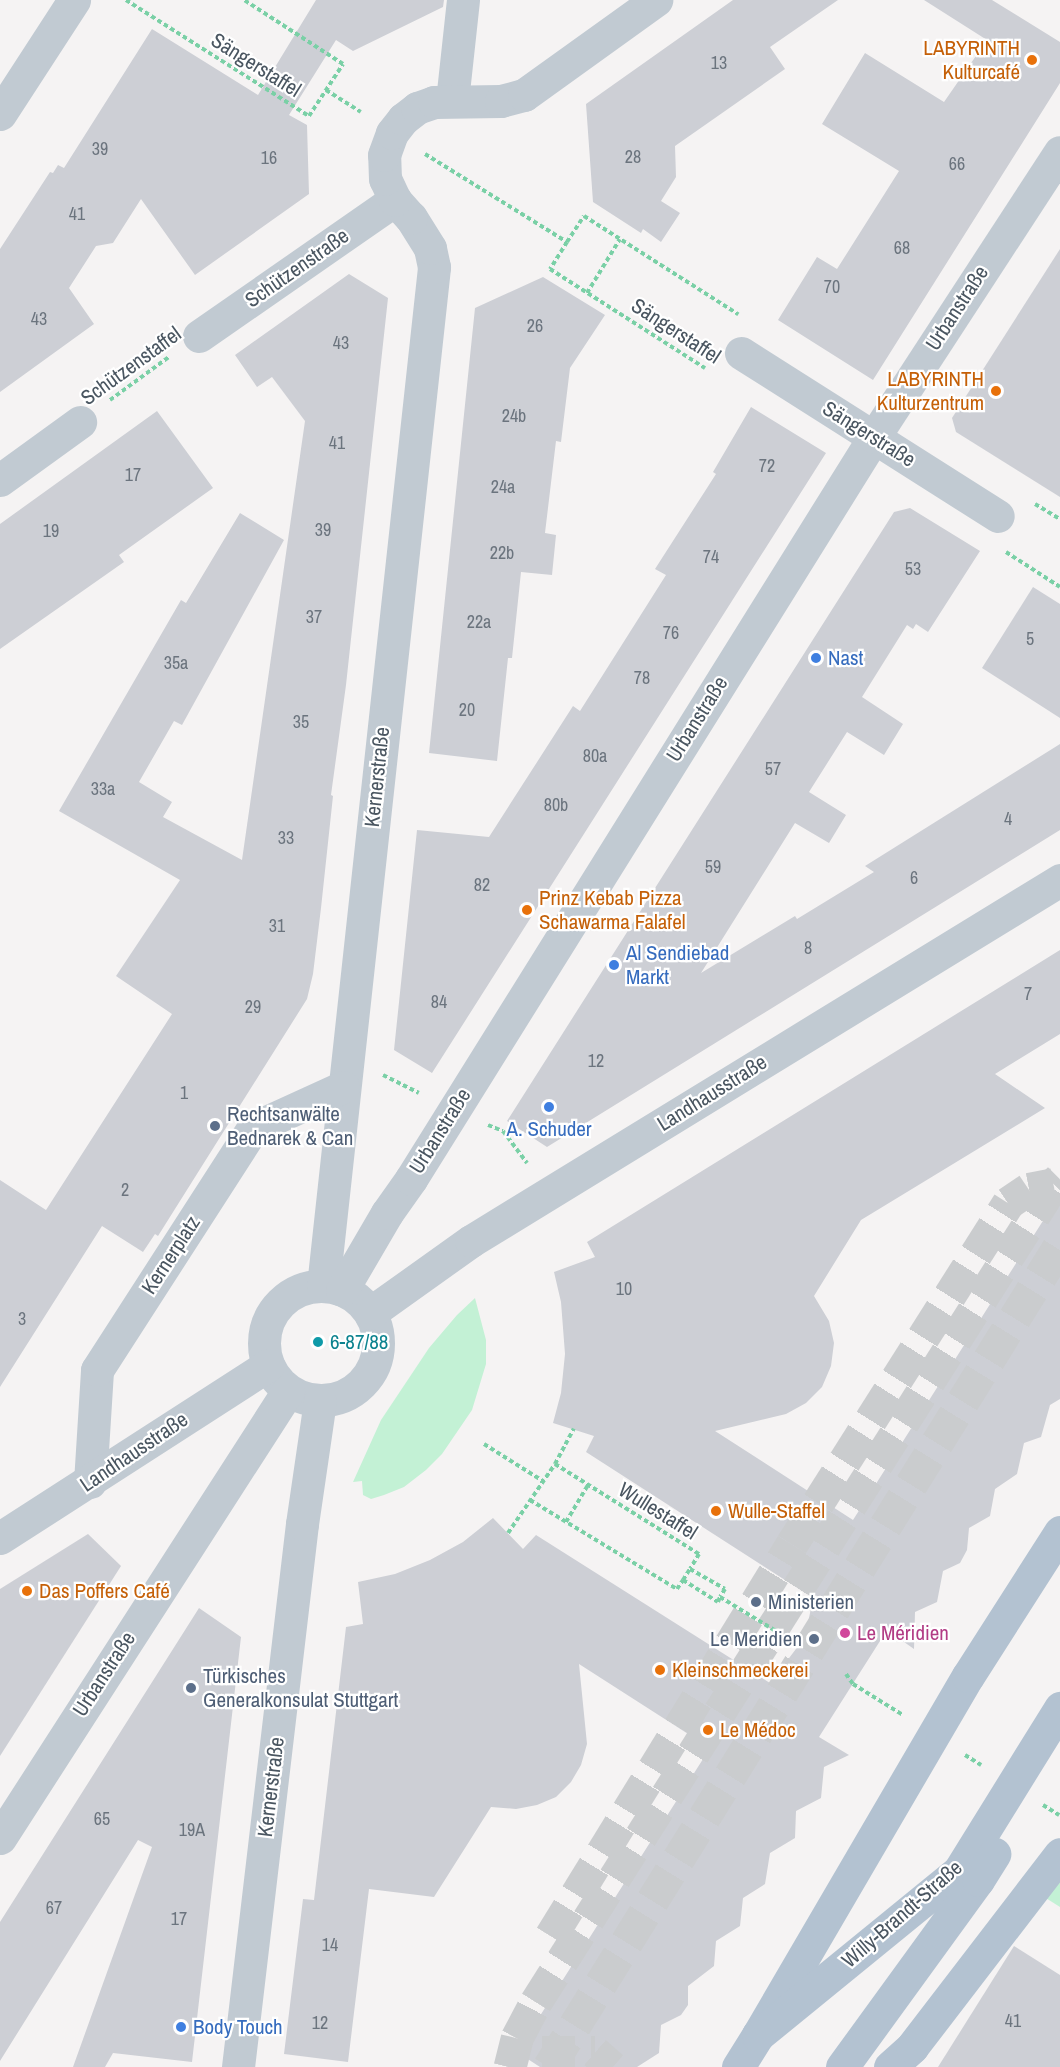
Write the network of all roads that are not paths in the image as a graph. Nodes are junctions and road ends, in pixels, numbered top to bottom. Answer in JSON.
{"nodes":[{"id":1,"x":74,"y":0,"type":"edge"},
{"id":2,"x":463,"y":0,"type":"edge"},
{"id":3,"x":656,"y":0,"type":"edge"},
{"id":4,"x":452,"y":100,"type":"junction"},
{"id":5,"x":0,"y":114,"type":"edge"},
{"id":6,"x":1060,"y":152,"type":"edge"},
{"id":7,"x":395,"y":200,"type":"junction"},
{"id":8,"x":199,"y":336,"type":"road end"},
{"id":9,"x":741,"y":353,"type":"dead end"},
{"id":10,"x":80,"y":422,"type":"road end"},
{"id":11,"x":874,"y":437,"type":"junction"},
{"id":12,"x":0,"y":480,"type":"edge"},
{"id":13,"x":998,"y":516,"type":"dead end"},
{"id":14,"x":1060,"y":880,"type":"edge"},
{"id":15,"x":343,"y":1087,"type":"junction"},
{"id":16,"x":333,"y":1288,"type":"junction"},
{"id":17,"x":370,"y":1313,"type":"junction"},
{"id":18,"x":268,"y":1365,"type":"junction"},
{"id":19,"x":288,"y":1391,"type":"junction"},
{"id":20,"x":320,"y":1401,"type":"junction"},
{"id":21,"x":90,"y":1482,"type":"junction"},
{"id":22,"x":1060,"y":1532,"type":"edge"},
{"id":23,"x":0,"y":1538,"type":"edge"},
{"id":24,"x":1060,"y":1708,"type":"edge"},
{"id":25,"x":1060,"y":1746,"type":"edge"},
{"id":26,"x":0,"y":1838,"type":"edge"},
{"id":27,"x":1060,"y":1854,"type":"edge"},
{"id":28,"x":758,"y":2035,"type":"junction"},
{"id":29,"x":238,"y":2067,"type":"edge"},
{"id":30,"x":738,"y":2067,"type":"edge"},
{"id":31,"x":842,"y":2067,"type":"edge"},
{"id":32,"x":890,"y":2067,"type":"edge"}],
"edges":[{"from":1,"to":5,"type":"street"},
{"from":2,"to":4,"type":"street"},
{"from":3,"to":4,"type":"street"},
{"from":4,"to":7,"type":"street"},
{"from":6,"to":11,"type":"street","name":"Urbanstraße"},
{"from":7,"to":8,"type":"street","name":"Schützenstraße"},
{"from":7,"to":15,"type":"street","name":"Kernerstraße"},
{"from":9,"to":11,"type":"street","name":"Sängerstraße"},
{"from":10,"to":12,"type":"street"},
{"from":11,"to":13,"type":"street","name":"Sängerstraße"},
{"from":11,"to":16,"type":"street","name":"Urbanstraße"},
{"from":14,"to":17,"type":"street","name":"Landhausstraße"},
{"from":15,"to":16,"type":"street","name":"Kernerstraße"},
{"from":15,"to":21,"type":"street","name":"Kernerplatz"},
{"from":16,"to":17,"type":"street"},
{"from":16,"to":18,"type":"street"},
{"from":17,"to":20,"type":"street"},
{"from":18,"to":19,"type":"street"},
{"from":18,"to":21,"type":"street","name":"Landhausstraße"},
{"from":19,"to":20,"type":"street"},
{"from":19,"to":26,"type":"street","name":"Urbanstraße"},
{"from":20,"to":29,"type":"street","name":"Kernerstraße"},
{"from":21,"to":23,"type":"street","name":"Landhausstraße"},
{"from":22,"to":28,"type":"main road"},
{"from":24,"to":28,"type":"main road","name":"Willy-Brandt-Straße"},
{"from":25,"to":31,"type":"main road","name":"Willy-Brandt-Straße"},
{"from":27,"to":32,"type":"main road"},
{"from":28,"to":30,"type":"main road","name":"Willy-Brandt-Straße"}]}
